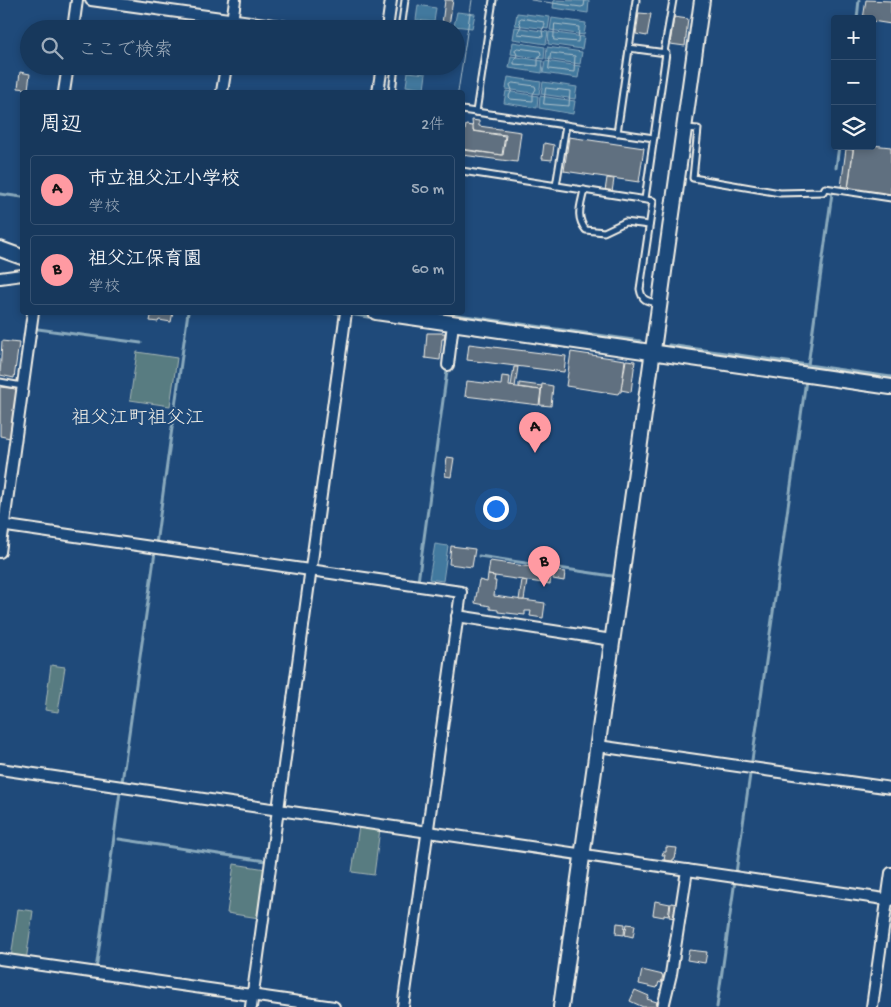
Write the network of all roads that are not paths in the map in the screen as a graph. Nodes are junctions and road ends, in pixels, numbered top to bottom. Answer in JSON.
{"nodes":[{"id":1,"x":77,"y":0,"type":"edge"},
{"id":2,"x":91,"y":0,"type":"edge"},
{"id":3,"x":235,"y":0,"type":"edge"},
{"id":4,"x":391,"y":0,"type":"edge"},
{"id":5,"x":405,"y":0,"type":"edge"},
{"id":6,"x":493,"y":0,"type":"edge"},
{"id":7,"x":636,"y":0,"type":"edge"},
{"id":8,"x":673,"y":0,"type":"edge"},
{"id":9,"x":702,"y":0,"type":"edge"},
{"id":10,"x":74,"y":20,"type":"edge"},
{"id":11,"x":208,"y":20,"type":"edge"},
{"id":12,"x":232,"y":20,"type":"edge"},
{"id":13,"x":388,"y":20,"type":"edge"},
{"id":14,"x":402,"y":20,"type":"edge"},
{"id":15,"x":629,"y":48,"type":"junction"},
{"id":16,"x":664,"y":52,"type":"junction"},
{"id":17,"x":67,"y":75,"type":"edge"},
{"id":18,"x":225,"y":75,"type":"edge"},
{"id":19,"x":381,"y":75,"type":"edge"},
{"id":20,"x":394,"y":75,"type":"edge"},
{"id":21,"x":64,"y":90,"type":"edge"},
{"id":22,"x":222,"y":90,"type":"edge"},
{"id":23,"x":378,"y":90,"type":"edge"},
{"id":24,"x":392,"y":90,"type":"edge"},
{"id":25,"x":465,"y":110,"type":"edge"},
{"id":26,"x":476,"y":112,"type":"junction"},
{"id":27,"x":566,"y":125,"type":"junction"},
{"id":28,"x":684,"y":127,"type":"junction"},
{"id":29,"x":617,"y":133,"type":"junction"},
{"id":30,"x":654,"y":138,"type":"junction"},
{"id":31,"x":465,"y":171,"type":"edge"},
{"id":32,"x":556,"y":186,"type":"junction"},
{"id":33,"x":584,"y":190,"type":"junction"},
{"id":34,"x":891,"y":198,"type":"edge"},
{"id":35,"x":645,"y":199,"type":"junction"},
{"id":36,"x":649,"y":226,"type":"junction"},
{"id":37,"x":0,"y":249,"type":"edge"},
{"id":38,"x":20,"y":256,"type":"edge"},
{"id":39,"x":20,"y":275,"type":"edge"},
{"id":40,"x":0,"y":278,"type":"edge"},
{"id":41,"x":659,"y":303,"type":"junction"},
{"id":42,"x":32,"y":315,"type":"edge"},
{"id":43,"x":346,"y":315,"type":"edge"},
{"id":44,"x":395,"y":315,"type":"edge"},
{"id":45,"x":453,"y":324,"type":"junction"},
{"id":46,"x":652,"y":352,"type":"junction"},
{"id":47,"x":448,"y":365,"type":"dead end"},
{"id":48,"x":0,"y":382,"type":"edge"},
{"id":49,"x":22,"y":386,"type":"junction"},
{"id":50,"x":891,"y":387,"type":"edge"},
{"id":51,"x":2,"y":526,"type":"edge"},
{"id":52,"x":0,"y":552,"type":"edge"},
{"id":53,"x":310,"y":571,"type":"junction"},
{"id":54,"x":458,"y":616,"type":"junction"},
{"id":55,"x":612,"y":640,"type":"junction"},
{"id":56,"x":598,"y":746,"type":"junction"},
{"id":57,"x":0,"y":770,"type":"edge"},
{"id":58,"x":891,"y":788,"type":"edge"},
{"id":59,"x":278,"y":811,"type":"junction"},
{"id":60,"x":427,"y":833,"type":"junction"},
{"id":61,"x":583,"y":854,"type":"junction"},
{"id":62,"x":687,"y":870,"type":"junction"},
{"id":63,"x":891,"y":873,"type":"edge"},
{"id":64,"x":889,"y":900,"type":"edge"},
{"id":65,"x":0,"y":959,"type":"edge"},
{"id":66,"x":252,"y":996,"type":"junction"},
{"id":67,"x":251,"y":1007,"type":"edge"},
{"id":68,"x":334,"y":1007,"type":"edge"},
{"id":69,"x":403,"y":1007,"type":"edge"},
{"id":70,"x":561,"y":1007,"type":"edge"},
{"id":71,"x":663,"y":1007,"type":"edge"},
{"id":72,"x":872,"y":1007,"type":"edge"}],
"edges":[{"from":1,"to":10,"type":"street"},
{"from":2,"to":11,"type":"street"},
{"from":3,"to":12,"type":"street"},
{"from":4,"to":13,"type":"street"},
{"from":5,"to":14,"type":"lane"},
{"from":6,"to":26,"type":"lane"},
{"from":7,"to":15,"type":"lane"},
{"from":8,"to":16,"type":"lane"},
{"from":9,"to":28,"type":"street"},
{"from":15,"to":16,"type":"lane"},
{"from":15,"to":29,"type":"lane"},
{"from":16,"to":30,"type":"lane"},
{"from":17,"to":21,"type":"street"},
{"from":18,"to":22,"type":"street"},
{"from":19,"to":23,"type":"street"},
{"from":20,"to":24,"type":"lane"},
{"from":25,"to":26,"type":"lane"},
{"from":26,"to":27,"type":"lane"},
{"from":27,"to":29,"type":"lane"},
{"from":27,"to":32,"type":"lane"},
{"from":28,"to":34,"type":"lane"},
{"from":28,"to":41,"type":"street"},
{"from":29,"to":30,"type":"lane"},
{"from":30,"to":35,"type":"lane"},
{"from":31,"to":32,"type":"lane"},
{"from":32,"to":33,"type":"lane"},
{"from":33,"to":35,"type":"lane"},
{"from":33,"to":36,"type":"lane"},
{"from":35,"to":36,"type":"lane"},
{"from":36,"to":41,"type":"lane"},
{"from":37,"to":38,"type":"street"},
{"from":39,"to":40,"type":"street"},
{"from":41,"to":46,"type":"street"},
{"from":42,"to":49,"type":"street"},
{"from":43,"to":53,"type":"street"},
{"from":44,"to":45,"type":"street"},
{"from":45,"to":46,"type":"street"},
{"from":45,"to":47,"type":"street"},
{"from":46,"to":50,"type":"street"},
{"from":46,"to":55,"type":"street"},
{"from":48,"to":49,"type":"lane"},
{"from":49,"to":51,"type":"street"},
{"from":51,"to":52,"type":"street"},
{"from":51,"to":53,"type":"street"},
{"from":53,"to":54,"type":"street"},
{"from":53,"to":59,"type":"street"},
{"from":54,"to":55,"type":"street"},
{"from":54,"to":60,"type":"street"},
{"from":55,"to":56,"type":"street"},
{"from":56,"to":58,"type":"street"},
{"from":56,"to":61,"type":"street"},
{"from":57,"to":59,"type":"street"},
{"from":59,"to":60,"type":"street"},
{"from":59,"to":66,"type":"street"},
{"from":60,"to":61,"type":"street"},
{"from":60,"to":69,"type":"street"},
{"from":61,"to":62,"type":"street"},
{"from":61,"to":70,"type":"street"},
{"from":62,"to":64,"type":"street"},
{"from":62,"to":71,"type":"street"},
{"from":63,"to":64,"type":"street"},
{"from":64,"to":72,"type":"street"},
{"from":65,"to":66,"type":"street"},
{"from":66,"to":67,"type":"street"},
{"from":66,"to":68,"type":"street"}]}
